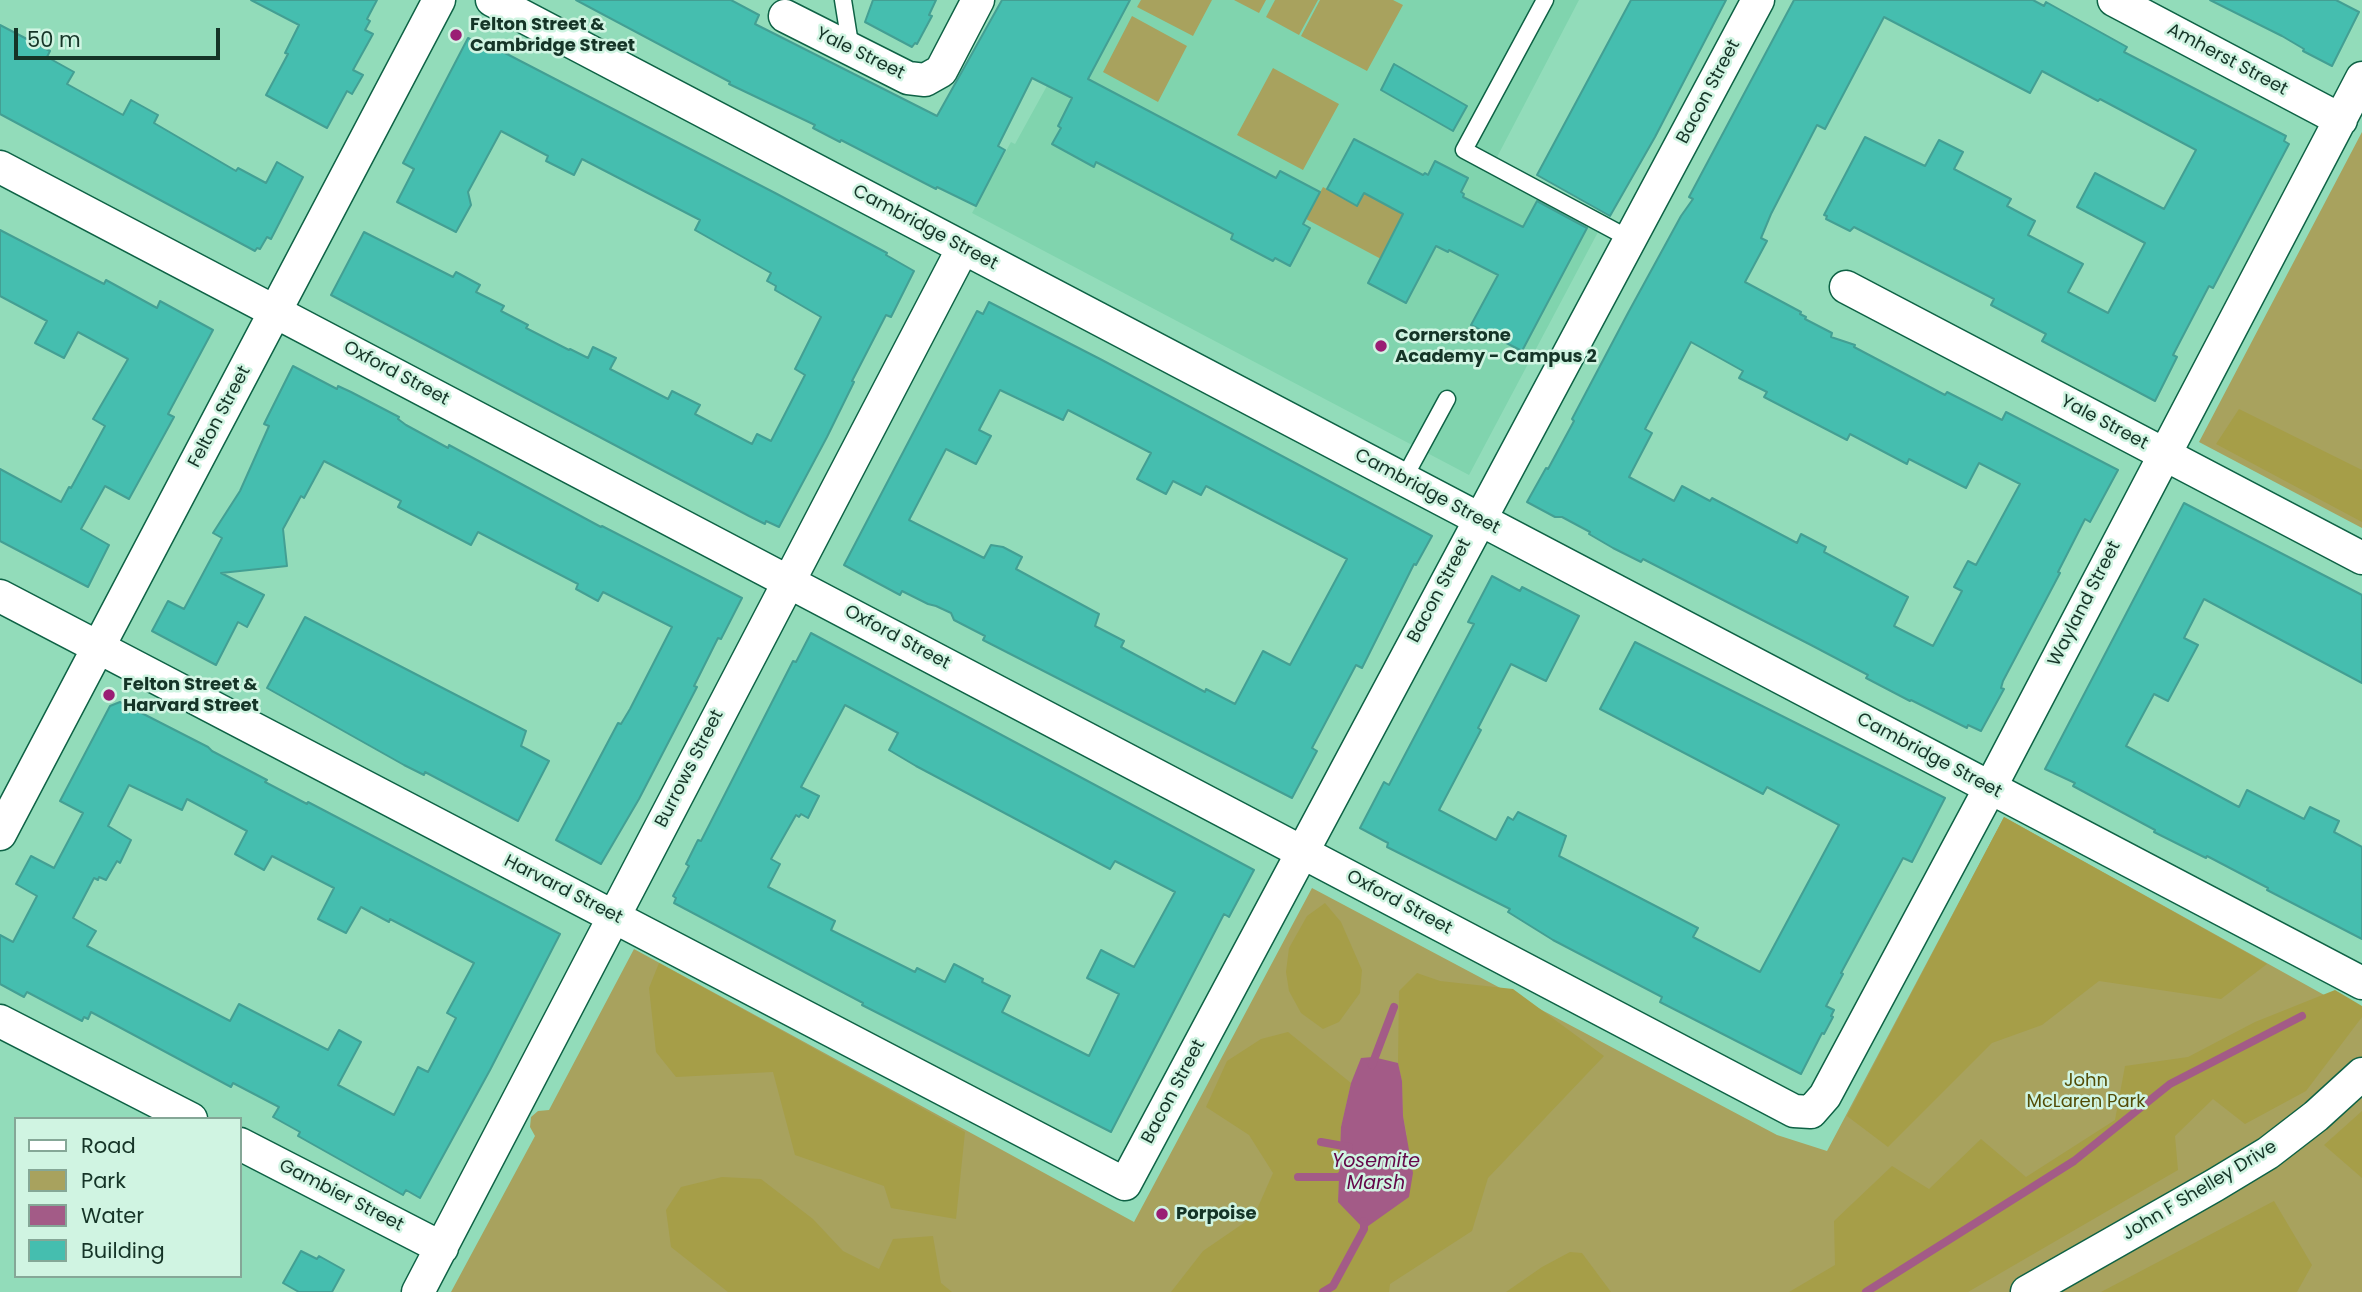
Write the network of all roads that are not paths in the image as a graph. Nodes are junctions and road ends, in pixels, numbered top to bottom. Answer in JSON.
{"nodes":[{"id":1,"x":439,"y":0,"type":"edge"},
{"id":2,"x":492,"y":0,"type":"edge"},
{"id":3,"x":843,"y":0,"type":"edge"},
{"id":4,"x":978,"y":0,"type":"edge"},
{"id":5,"x":1545,"y":0,"type":"edge"},
{"id":6,"x":1758,"y":0,"type":"edge"},
{"id":7,"x":2114,"y":0,"type":"edge"},
{"id":8,"x":785,"y":16,"type":"dead end"},
{"id":9,"x":851,"y":50,"type":"junction"},
{"id":10,"x":2362,"y":78,"type":"edge"},
{"id":11,"x":2341,"y":120,"type":"junction"},
{"id":12,"x":0,"y":167,"type":"edge"},
{"id":13,"x":1630,"y":239,"type":"junction"},
{"id":14,"x":963,"y":248,"type":"junction"},
{"id":15,"x":1846,"y":287,"type":"dead end"},
{"id":16,"x":276,"y":311,"type":"junction"},
{"id":17,"x":1447,"y":400,"type":"dead end"},
{"id":18,"x":2164,"y":454,"type":"junction"},
{"id":19,"x":1403,"y":480,"type":"junction"},
{"id":20,"x":1479,"y":520,"type":"junction"},
{"id":21,"x":2362,"y":558,"type":"edge"},
{"id":22,"x":788,"y":580,"type":"junction"},
{"id":23,"x":0,"y":596,"type":"edge"},
{"id":24,"x":98,"y":648,"type":"junction"},
{"id":25,"x":1990,"y":788,"type":"junction"},
{"id":26,"x":0,"y":834,"type":"edge"},
{"id":27,"x":1301,"y":852,"type":"junction"},
{"id":28,"x":614,"y":916,"type":"junction"},
{"id":29,"x":2362,"y":982,"type":"edge"},
{"id":30,"x":0,"y":1021,"type":"edge"},
{"id":31,"x":2362,"y":1074,"type":"edge"},
{"id":32,"x":1794,"y":1111,"type":"joint"},
{"id":33,"x":187,"y":1117,"type":"edge"},
{"id":34,"x":242,"y":1145,"type":"edge"},
{"id":35,"x":1125,"y":1184,"type":"joint"},
{"id":36,"x":442,"y":1248,"type":"junction"},
{"id":37,"x":418,"y":1292,"type":"edge"},
{"id":38,"x":2027,"y":1292,"type":"edge"}],
"edges":[{"from":1,"to":16,"type":"street","name":"Felton Street"},
{"from":2,"to":14,"type":"street","name":"Cambridge Street"},
{"from":3,"to":9,"type":"lane"},
{"from":4,"to":9,"type":"street","name":"Yale Street"},
{"from":5,"to":13,"type":"lane"},
{"from":6,"to":13,"type":"street","name":"Bacon Street"},
{"from":7,"to":11,"type":"street","name":"Amherst Street"},
{"from":8,"to":9,"type":"street","name":"Yale Street"},
{"from":10,"to":11,"type":"street","name":"Wayland Street"},
{"from":11,"to":18,"type":"street","name":"Wayland Street"},
{"from":12,"to":16,"type":"street","name":"Oxford Street"},
{"from":13,"to":20,"type":"street","name":"Bacon Street"},
{"from":14,"to":19,"type":"street","name":"Cambridge Street"},
{"from":14,"to":22,"type":"street","name":"Burrows Street"},
{"from":15,"to":18,"type":"street","name":"Yale Street"},
{"from":16,"to":22,"type":"street","name":"Oxford Street"},
{"from":16,"to":24,"type":"street","name":"Felton Street"},
{"from":17,"to":19,"type":"lane"},
{"from":18,"to":21,"type":"street","name":"Yale Street"},
{"from":18,"to":25,"type":"street","name":"Wayland Street"},
{"from":19,"to":20,"type":"street","name":"Cambridge Street"},
{"from":20,"to":25,"type":"street","name":"Cambridge Street"},
{"from":20,"to":27,"type":"street","name":"Bacon Street"},
{"from":22,"to":27,"type":"street","name":"Oxford Street"},
{"from":22,"to":28,"type":"street","name":"Burrows Street"},
{"from":23,"to":24,"type":"street","name":"Harvard Street"},
{"from":24,"to":26,"type":"street","name":"Felton Street"},
{"from":24,"to":28,"type":"street","name":"Harvard Street"},
{"from":25,"to":29,"type":"street","name":"Cambridge Street"},
{"from":25,"to":32,"type":"street","name":"Wayland Street"},
{"from":27,"to":32,"type":"street","name":"Oxford Street"},
{"from":27,"to":35,"type":"street","name":"Bacon Street"},
{"from":28,"to":35,"type":"street","name":"Harvard Street"},
{"from":28,"to":36,"type":"street","name":"Burrows Street"},
{"from":30,"to":33,"type":"street"},
{"from":31,"to":38,"type":"street","name":"John F Shelley Drive"},
{"from":34,"to":36,"type":"street","name":"Gambier Street"},
{"from":36,"to":37,"type":"street","name":"Burrows Street"}]}
